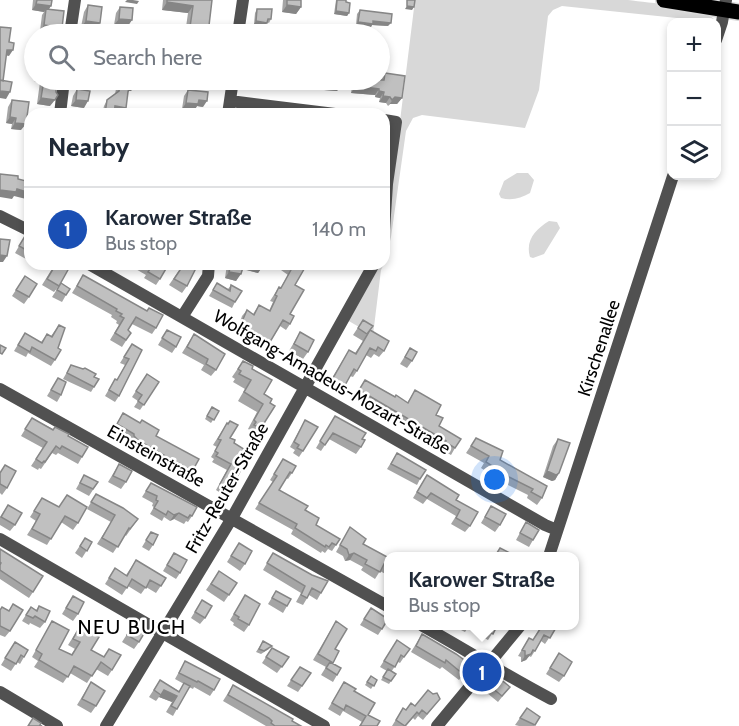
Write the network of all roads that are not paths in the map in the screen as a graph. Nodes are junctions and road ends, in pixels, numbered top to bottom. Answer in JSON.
{"nodes":[{"id":1,"x":75,"y":0,"type":"edge"},
{"id":2,"x":243,"y":0,"type":"edge"},
{"id":3,"x":664,"y":0,"type":"edge"},
{"id":4,"x":730,"y":7,"type":"edge"},
{"id":5,"x":71,"y":24,"type":"edge"},
{"id":6,"x":239,"y":24,"type":"edge"},
{"id":7,"x":721,"y":30,"type":"edge"},
{"id":8,"x":63,"y":90,"type":"edge"},
{"id":9,"x":232,"y":90,"type":"edge"},
{"id":10,"x":230,"y":100,"type":"junction"},
{"id":11,"x":61,"y":108,"type":"edge"},
{"id":12,"x":229,"y":108,"type":"edge"},
{"id":13,"x":290,"y":108,"type":"edge"},
{"id":14,"x":672,"y":180,"type":"edge"},
{"id":15,"x":0,"y":216,"type":"edge"},
{"id":16,"x":24,"y":228,"type":"edge"},
{"id":17,"x":100,"y":270,"type":"edge"},
{"id":18,"x":208,"y":270,"type":"edge"},
{"id":19,"x":371,"y":270,"type":"edge"},
{"id":20,"x":182,"y":317,"type":"junction"},
{"id":21,"x":305,"y":388,"type":"junction"},
{"id":22,"x":0,"y":389,"type":"edge"},
{"id":23,"x":232,"y":518,"type":"junction"},
{"id":24,"x":557,"y":530,"type":"junction"},
{"id":25,"x":0,"y":539,"type":"edge"},
{"id":26,"x":550,"y":552,"type":"edge"},
{"id":27,"x":384,"y":604,"type":"edge"},
{"id":28,"x":430,"y":630,"type":"edge"},
{"id":29,"x":517,"y":630,"type":"edge"},
{"id":30,"x":163,"y":634,"type":"junction"},
{"id":31,"x":489,"y":663,"type":"junction"},
{"id":32,"x":0,"y":692,"type":"edge"},
{"id":33,"x":551,"y":699,"type":"dead end"},
{"id":34,"x":57,"y":726,"type":"edge"},
{"id":35,"x":106,"y":726,"type":"edge"},
{"id":36,"x":324,"y":726,"type":"edge"},
{"id":37,"x":437,"y":726,"type":"edge"}],
"edges":[{"from":1,"to":5,"type":"street"},
{"from":2,"to":6,"type":"street"},
{"from":3,"to":4,"type":"main road"},
{"from":4,"to":7,"type":"street"},
{"from":8,"to":11,"type":"street"},
{"from":9,"to":10,"type":"street"},
{"from":10,"to":12,"type":"street"},
{"from":10,"to":13,"type":"street"},
{"from":14,"to":24,"type":"street","name":"Kirschenallee"},
{"from":15,"to":16,"type":"street"},
{"from":17,"to":20,"type":"street","name":"Wolfgang-Amadeus-Mozart-Straße"},
{"from":18,"to":20,"type":"street"},
{"from":19,"to":21,"type":"street","name":"Fritz-Reuter-Straße"},
{"from":20,"to":21,"type":"street","name":"Wolfgang-Amadeus-Mozart-Straße"},
{"from":21,"to":23,"type":"street","name":"Fritz-Reuter-Straße"},
{"from":21,"to":24,"type":"street","name":"Wolfgang-Amadeus-Mozart-Straße"},
{"from":22,"to":23,"type":"street","name":"Einsteinstraße"},
{"from":23,"to":27,"type":"street","name":"Einsteinstraße"},
{"from":23,"to":30,"type":"street","name":"Fritz-Reuter-Straße"},
{"from":24,"to":26,"type":"street","name":"Kirschenallee"},
{"from":25,"to":30,"type":"street"},
{"from":28,"to":31,"type":"street"},
{"from":29,"to":31,"type":"street"},
{"from":30,"to":35,"type":"street","name":"Fritz-Reuter-Straße"},
{"from":30,"to":36,"type":"street"},
{"from":31,"to":33,"type":"street"},
{"from":31,"to":37,"type":"street"},
{"from":32,"to":34,"type":"street"}]}
